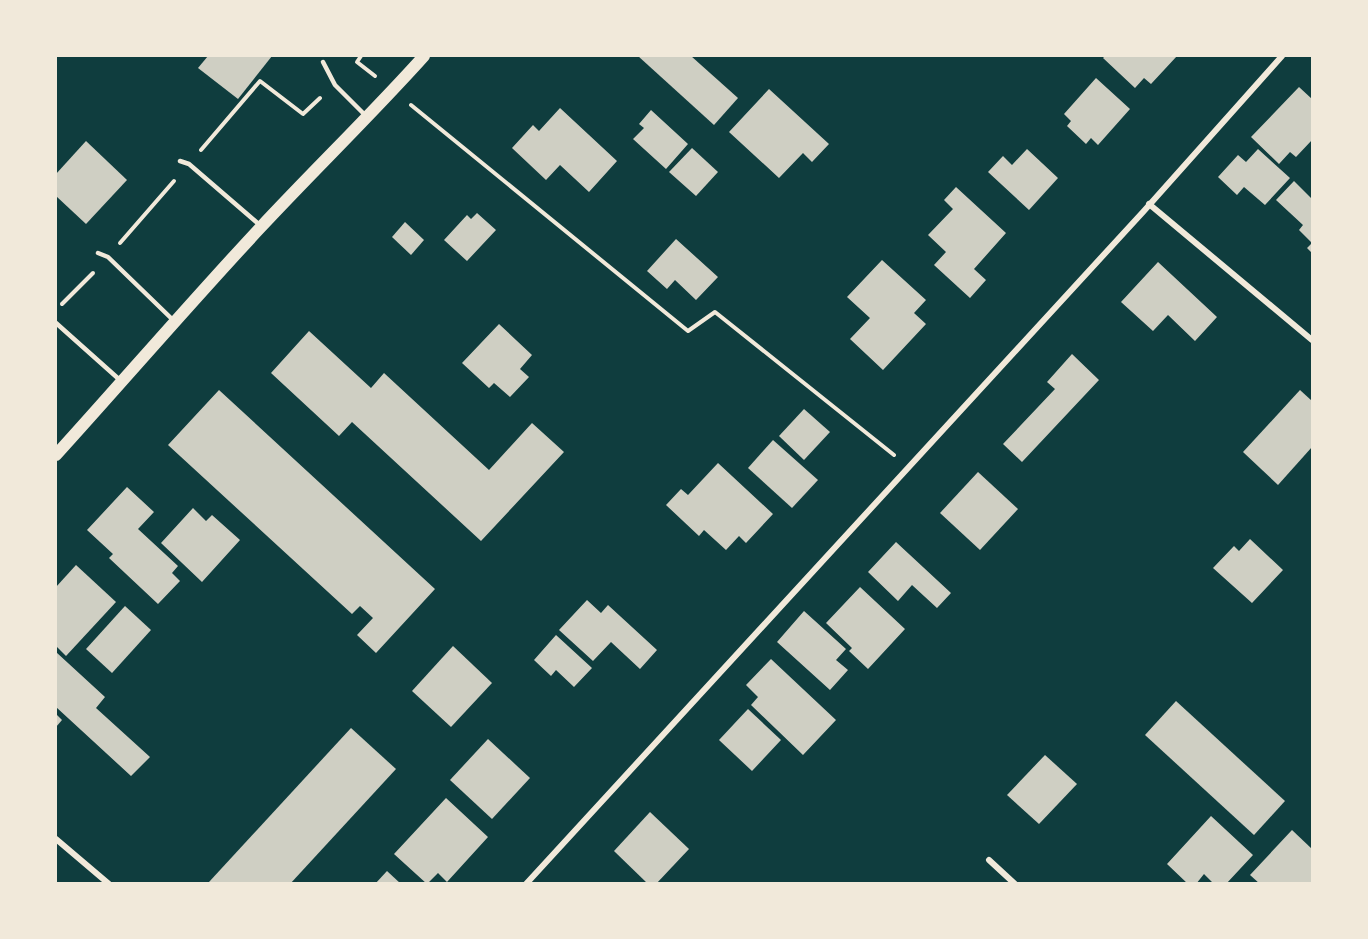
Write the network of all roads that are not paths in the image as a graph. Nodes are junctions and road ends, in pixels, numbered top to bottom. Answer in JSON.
{"nodes":[{"id":1,"x":424,"y":56,"type":"edge"},
{"id":2,"x":1282,"y":56,"type":"edge"},
{"id":3,"x":323,"y":62,"type":"dead end"},
{"id":4,"x":367,"y":116,"type":"junction"},
{"id":5,"x":180,"y":161,"type":"dead end"},
{"id":6,"x":1149,"y":204,"type":"junction"},
{"id":7,"x":261,"y":227,"type":"junction"},
{"id":8,"x":98,"y":253,"type":"dead end"},
{"id":9,"x":174,"y":321,"type":"junction"},
{"id":10,"x":58,"y":325,"type":"edge"},
{"id":11,"x":56,"y":332,"type":"edge"},
{"id":12,"x":1312,"y":340,"type":"edge"},
{"id":13,"x":122,"y":382,"type":"junction"},
{"id":14,"x":56,"y":455,"type":"edge"},
{"id":15,"x":56,"y":839,"type":"edge"},
{"id":16,"x":989,"y":860,"type":"dead end"},
{"id":17,"x":109,"y":884,"type":"edge"},
{"id":18,"x":526,"y":884,"type":"edge"},
{"id":19,"x":1015,"y":884,"type":"edge"}],
"edges":[{"from":1,"to":4,"type":"main road"},
{"from":2,"to":6,"type":"street"},
{"from":3,"to":4,"type":"lane"},
{"from":4,"to":7,"type":"main road"},
{"from":5,"to":7,"type":"lane"},
{"from":6,"to":12,"type":"street"},
{"from":6,"to":18,"type":"street"},
{"from":7,"to":9,"type":"main road"},
{"from":8,"to":9,"type":"lane"},
{"from":9,"to":13,"type":"main road"},
{"from":10,"to":11,"type":"lane"},
{"from":10,"to":13,"type":"lane"},
{"from":13,"to":14,"type":"main road"},
{"from":15,"to":17,"type":"street"},
{"from":16,"to":19,"type":"street"}]}
